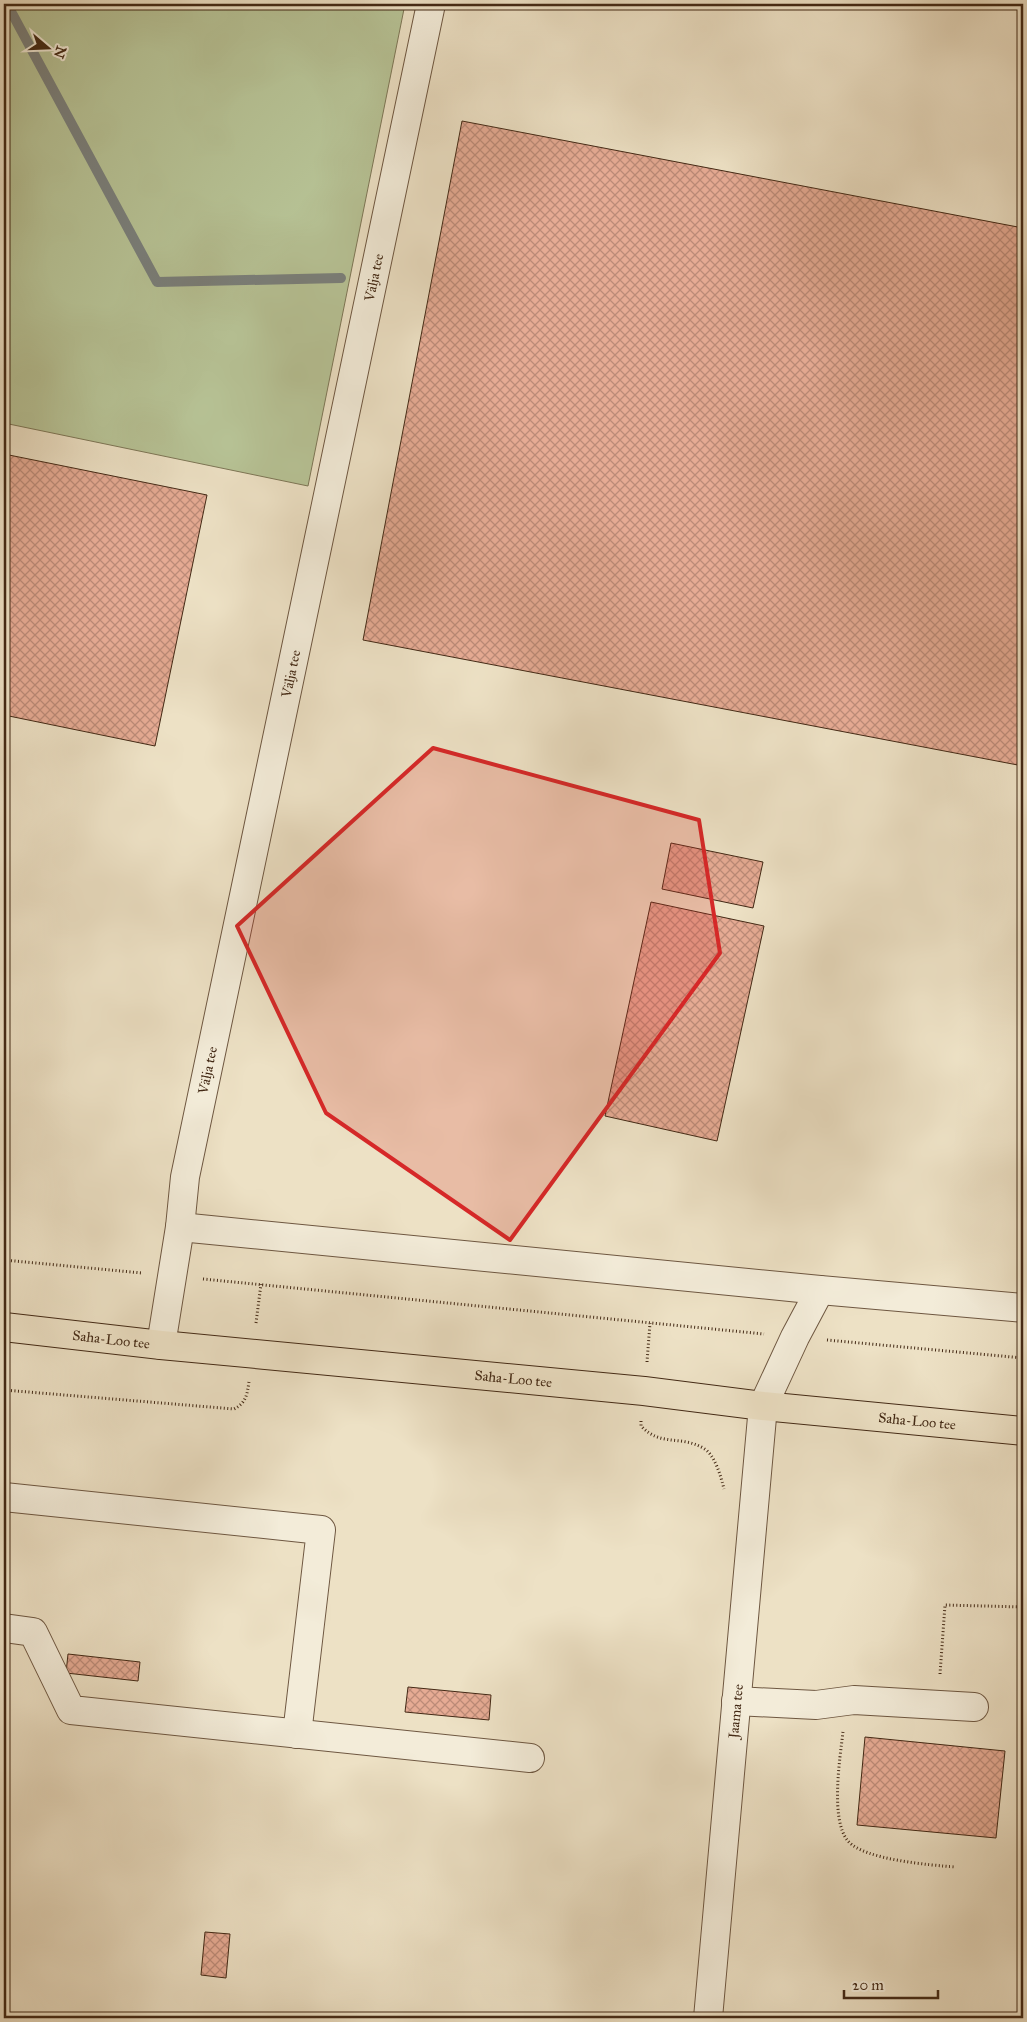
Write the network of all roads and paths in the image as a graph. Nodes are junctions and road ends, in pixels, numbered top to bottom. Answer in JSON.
{"nodes":[{"id":1,"x":431,"y":4,"type":"edge"},
{"id":2,"x":180,"y":1227,"type":"junction"},
{"id":3,"x":4,"y":1260,"type":"edge"},
{"id":4,"x":172,"y":1276,"type":"junction"},
{"id":5,"x":262,"y":1284,"type":"junction"},
{"id":6,"x":820,"y":1290,"type":"junction"},
{"id":7,"x":1023,"y":1308,"type":"edge"},
{"id":8,"x":650,"y":1323,"type":"junction"},
{"id":9,"x":4,"y":1327,"type":"edge"},
{"id":10,"x":795,"y":1337,"type":"junction"},
{"id":11,"x":161,"y":1345,"type":"junction"},
{"id":12,"x":251,"y":1354,"type":"junction"},
{"id":13,"x":1023,"y":1358,"type":"edge"},
{"id":14,"x":4,"y":1390,"type":"edge"},
{"id":15,"x":644,"y":1391,"type":"junction"},
{"id":16,"x":763,"y":1406,"type":"junction"},
{"id":17,"x":1023,"y":1431,"type":"edge"},
{"id":18,"x":724,"y":1490,"type":"dead end"},
{"id":19,"x":4,"y":1497,"type":"edge"},
{"id":20,"x":1023,"y":1607,"type":"edge"},
{"id":21,"x":4,"y":1628,"type":"edge"},
{"id":22,"x":736,"y":1701,"type":"junction"},
{"id":23,"x":846,"y":1701,"type":"junction"},
{"id":24,"x":938,"y":1705,"type":"junction"},
{"id":25,"x":974,"y":1707,"type":"dead end"},
{"id":26,"x":296,"y":1734,"type":"junction"},
{"id":27,"x":530,"y":1758,"type":"dead end"},
{"id":28,"x":956,"y":1868,"type":"dead end"},
{"id":29,"x":708,"y":2018,"type":"edge"}],
"edges":[{"from":1,"to":2,"type":"street","name":"Välja tee"},
{"from":2,"to":4,"type":"street","name":"Välja tee"},
{"from":2,"to":6,"type":"street"},
{"from":3,"to":4,"type":"path"},
{"from":4,"to":5,"type":"path"},
{"from":4,"to":11,"type":"street","name":"Välja tee"},
{"from":5,"to":8,"type":"path"},
{"from":5,"to":12,"type":"path"},
{"from":6,"to":7,"type":"street"},
{"from":6,"to":10,"type":"street","name":"Jaama tee"},
{"from":8,"to":10,"type":"path"},
{"from":8,"to":15,"type":"path"},
{"from":9,"to":11,"type":"main road","name":"Saha-Loo tee"},
{"from":10,"to":13,"type":"path"},
{"from":10,"to":16,"type":"street","name":"Jaama tee"},
{"from":11,"to":12,"type":"main road","name":"Saha-Loo tee"},
{"from":12,"to":14,"type":"path"},
{"from":12,"to":15,"type":"main road","name":"Saha-Loo tee"},
{"from":15,"to":16,"type":"main road","name":"Saha-Loo tee"},
{"from":15,"to":18,"type":"path"},
{"from":16,"to":17,"type":"main road","name":"Saha-Loo tee"},
{"from":16,"to":22,"type":"street","name":"Jaama tee"},
{"from":19,"to":26,"type":"street"},
{"from":20,"to":24,"type":"path"},
{"from":21,"to":26,"type":"street"},
{"from":22,"to":23,"type":"street"},
{"from":22,"to":29,"type":"street","name":"Jaama tee"},
{"from":23,"to":24,"type":"street"},
{"from":23,"to":28,"type":"path"},
{"from":24,"to":25,"type":"street"},
{"from":26,"to":27,"type":"street"}]}
